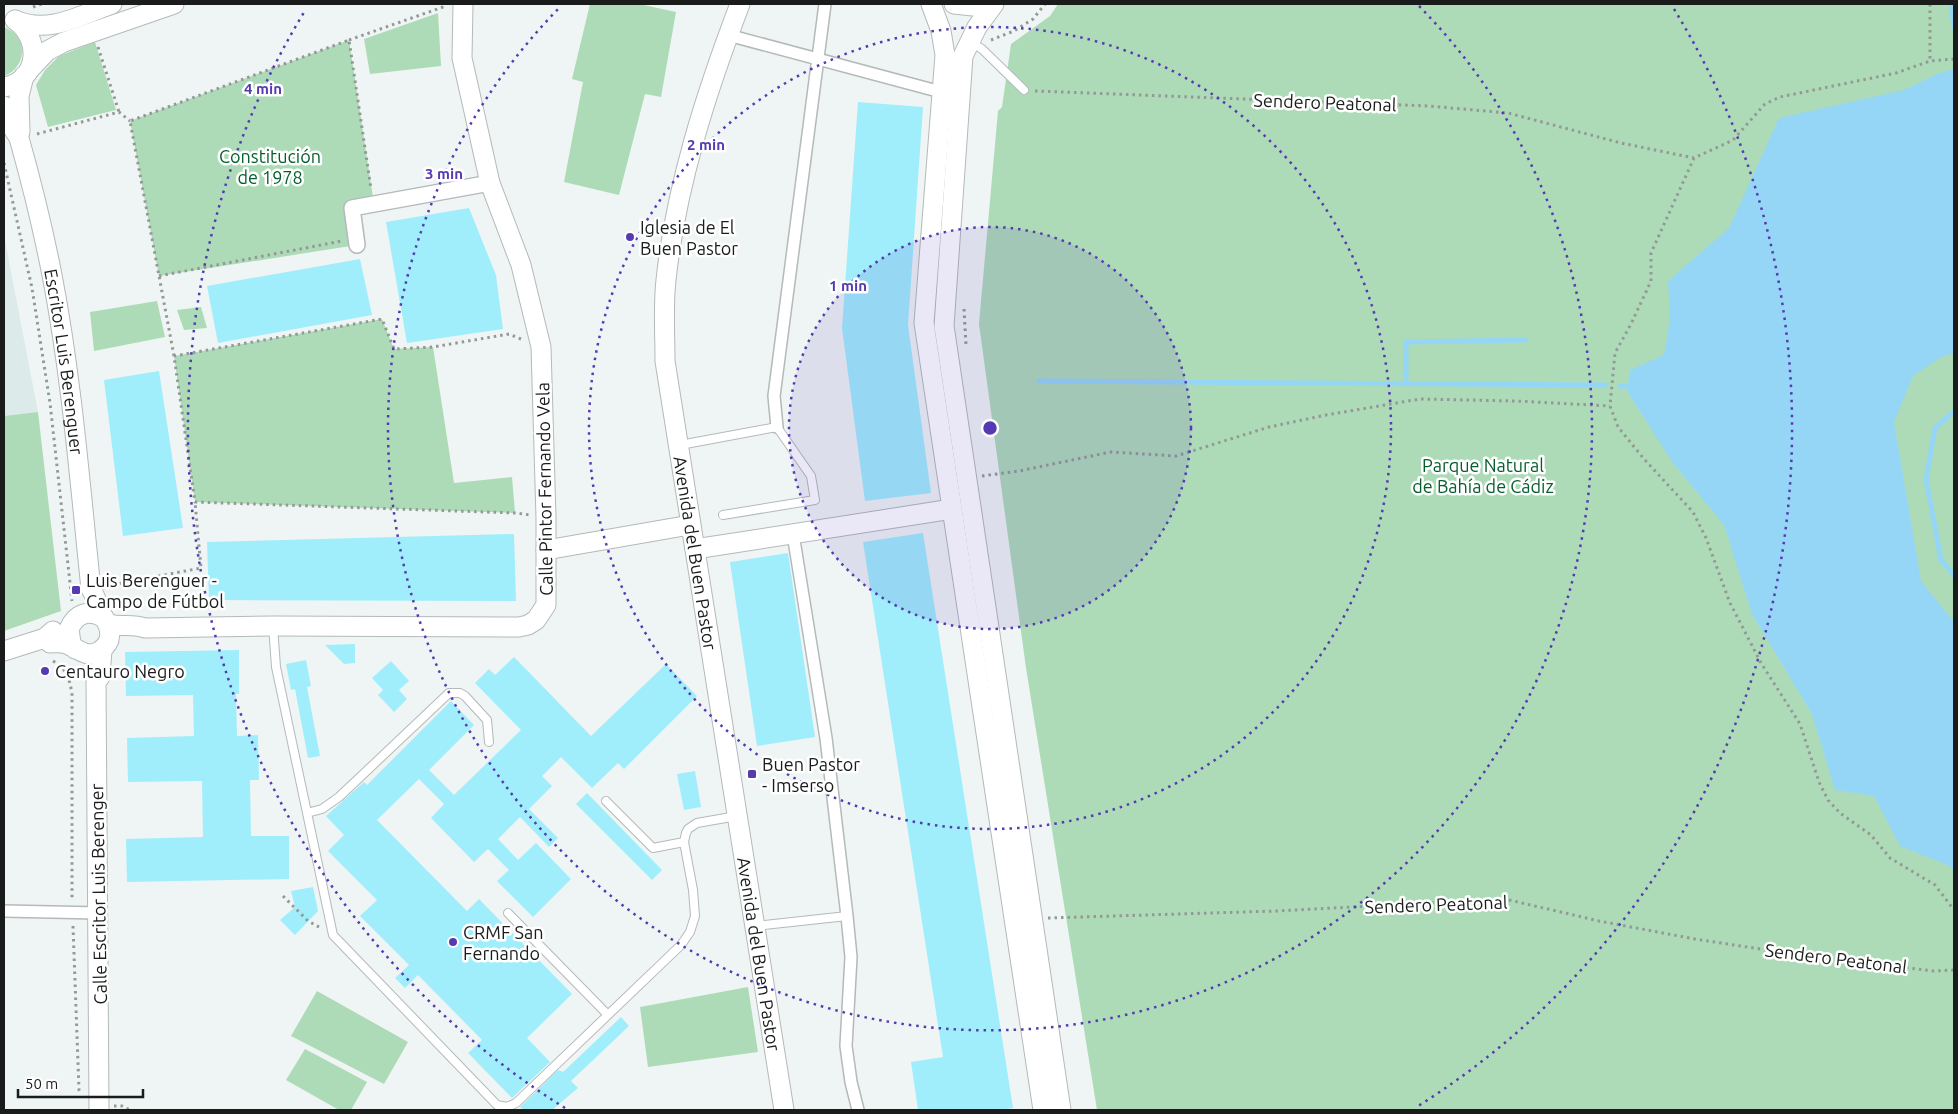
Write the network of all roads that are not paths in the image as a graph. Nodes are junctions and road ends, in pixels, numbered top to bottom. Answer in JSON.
{"nodes":[{"id":1,"x":112,"y":4,"type":"edge"},
{"id":2,"x":174,"y":4,"type":"edge"},
{"id":3,"x":463,"y":4,"type":"edge"},
{"id":4,"x":740,"y":4,"type":"edge"},
{"id":5,"x":825,"y":4,"type":"edge"},
{"id":6,"x":931,"y":4,"type":"edge"},
{"id":7,"x":954,"y":4,"type":"edge"},
{"id":8,"x":986,"y":4,"type":"edge"},
{"id":9,"x":994,"y":4,"type":"edge"},
{"id":10,"x":7,"y":17,"type":"edge"},
{"id":11,"x":728,"y":36,"type":"junction"},
{"id":12,"x":976,"y":46,"type":"junction"},
{"id":13,"x":818,"y":60,"type":"junction"},
{"id":14,"x":27,"y":72,"type":"junction"},
{"id":15,"x":4,"y":87,"type":"edge"},
{"id":16,"x":1024,"y":90,"type":"road end"},
{"id":17,"x":941,"y":92,"type":"junction"},
{"id":18,"x":4,"y":106,"type":"edge"},
{"id":19,"x":19,"y":138,"type":"junction"},
{"id":20,"x":490,"y":183,"type":"junction"},
{"id":21,"x":356,"y":242,"type":"road end"},
{"id":22,"x":777,"y":427,"type":"junction"},
{"id":23,"x":678,"y":446,"type":"junction"},
{"id":24,"x":952,"y":509,"type":"junction"},
{"id":25,"x":723,"y":515,"type":"dead end"},
{"id":26,"x":690,"y":525,"type":"junction"},
{"id":27,"x":793,"y":534,"type":"junction"},
{"id":28,"x":695,"y":549,"type":"junction"},
{"id":29,"x":546,"y":550,"type":"junction"},
{"id":30,"x":91,"y":589,"type":"junction"},
{"id":31,"x":74,"y":620,"type":"junction"},
{"id":32,"x":106,"y":621,"type":"junction"},
{"id":33,"x":273,"y":626,"type":"junction"},
{"id":34,"x":145,"y":628,"type":"junction"},
{"id":35,"x":45,"y":638,"type":"junction"},
{"id":36,"x":104,"y":647,"type":"junction"},
{"id":37,"x":4,"y":651,"type":"edge"},
{"id":38,"x":78,"y":651,"type":"junction"},
{"id":39,"x":96,"y":681,"type":"junction"},
{"id":40,"x":489,"y":742,"type":"dead end"},
{"id":41,"x":606,"y":801,"type":"dead end"},
{"id":42,"x":307,"y":813,"type":"junction"},
{"id":43,"x":738,"y":816,"type":"junction"},
{"id":44,"x":684,"y":842,"type":"junction"},
{"id":45,"x":4,"y":911,"type":"edge"},
{"id":46,"x":99,"y":913,"type":"junction"},
{"id":47,"x":508,"y":913,"type":"dead end"},
{"id":48,"x":847,"y":916,"type":"junction"},
{"id":49,"x":754,"y":926,"type":"junction"},
{"id":50,"x":608,"y":1014,"type":"junction"},
{"id":51,"x":100,"y":1109,"type":"edge"},
{"id":52,"x":784,"y":1110,"type":"edge"},
{"id":53,"x":858,"y":1110,"type":"edge"},
{"id":54,"x":1043,"y":1110,"type":"edge"},
{"id":55,"x":1061,"y":1110,"type":"edge"}],
"edges":[{"from":1,"to":10,"type":"street"},
{"from":2,"to":14,"type":"street"},
{"from":3,"to":20,"type":"street","name":"Calle Pintor Fernando Vela"},
{"from":4,"to":11,"type":"street","name":"Avenida del Buen Pastor"},
{"from":5,"to":13,"type":"street"},
{"from":6,"to":17,"type":"street"},
{"from":7,"to":8,"type":"street"},
{"from":9,"to":12,"type":"street"},
{"from":10,"to":14,"type":"street","name":"Escritor Luis Berenguer"},
{"from":11,"to":13,"type":"street"},
{"from":11,"to":23,"type":"street","name":"Avenida del Buen Pastor"},
{"from":12,"to":16,"type":"lane"},
{"from":12,"to":55,"type":"street"},
{"from":13,"to":17,"type":"street"},
{"from":13,"to":22,"type":"street"},
{"from":14,"to":15,"type":"street"},
{"from":14,"to":19,"type":"street","name":"Escritor Luis Berenguer"},
{"from":17,"to":24,"type":"street"},
{"from":18,"to":19,"type":"street","name":"Escritor Luis Berenguer"},
{"from":19,"to":30,"type":"street","name":"Escritor Luis Berenguer"},
{"from":20,"to":21,"type":"street"},
{"from":20,"to":29,"type":"street","name":"Calle Pintor Fernando Vela"},
{"from":22,"to":23,"type":"lane"},
{"from":22,"to":25,"type":"lane"},
{"from":23,"to":26,"type":"street","name":"Avenida del Buen Pastor"},
{"from":24,"to":27,"type":"street"},
{"from":24,"to":54,"type":"street"},
{"from":26,"to":28,"type":"street","name":"Avenida del Buen Pastor"},
{"from":26,"to":29,"type":"street"},
{"from":27,"to":28,"type":"street"},
{"from":27,"to":48,"type":"street"},
{"from":28,"to":43,"type":"street","name":"Avenida del Buen Pastor"},
{"from":29,"to":33,"type":"street","name":"Calle Pintor Fernando Vela"},
{"from":30,"to":31,"type":"street","name":"Escritor Luis Berenguer"},
{"from":30,"to":32,"type":"street","name":"Escritor Luis Berenguer"},
{"from":31,"to":32,"type":"street"},
{"from":31,"to":35,"type":"street"},
{"from":31,"to":38,"type":"street"},
{"from":32,"to":34,"type":"street","name":"Calle Pintor Fernando Vela"},
{"from":32,"to":36,"type":"street"},
{"from":33,"to":34,"type":"street","name":"Calle Pintor Fernando Vela"},
{"from":33,"to":42,"type":"lane"},
{"from":34,"to":36,"type":"street","name":"Calle Pintor Fernando Vela"},
{"from":35,"to":37,"type":"street"},
{"from":35,"to":38,"type":"street"},
{"from":36,"to":38,"type":"street"},
{"from":36,"to":39,"type":"street","name":"Calle Escritor Luis Berenger"},
{"from":38,"to":39,"type":"street","name":"Calle Escritor Luis Berenger"},
{"from":39,"to":46,"type":"street","name":"Calle Escritor Luis Berenger"},
{"from":40,"to":42,"type":"lane"},
{"from":41,"to":44,"type":"lane"},
{"from":42,"to":50,"type":"lane"},
{"from":43,"to":44,"type":"lane"},
{"from":43,"to":49,"type":"street","name":"Avenida del Buen Pastor"},
{"from":44,"to":50,"type":"lane"},
{"from":45,"to":46,"type":"street"},
{"from":46,"to":51,"type":"street","name":"Calle Escritor Luis Berenger"},
{"from":47,"to":50,"type":"lane"},
{"from":48,"to":49,"type":"lane"},
{"from":48,"to":53,"type":"street"},
{"from":49,"to":52,"type":"street","name":"Avenida del Buen Pastor"}]}
